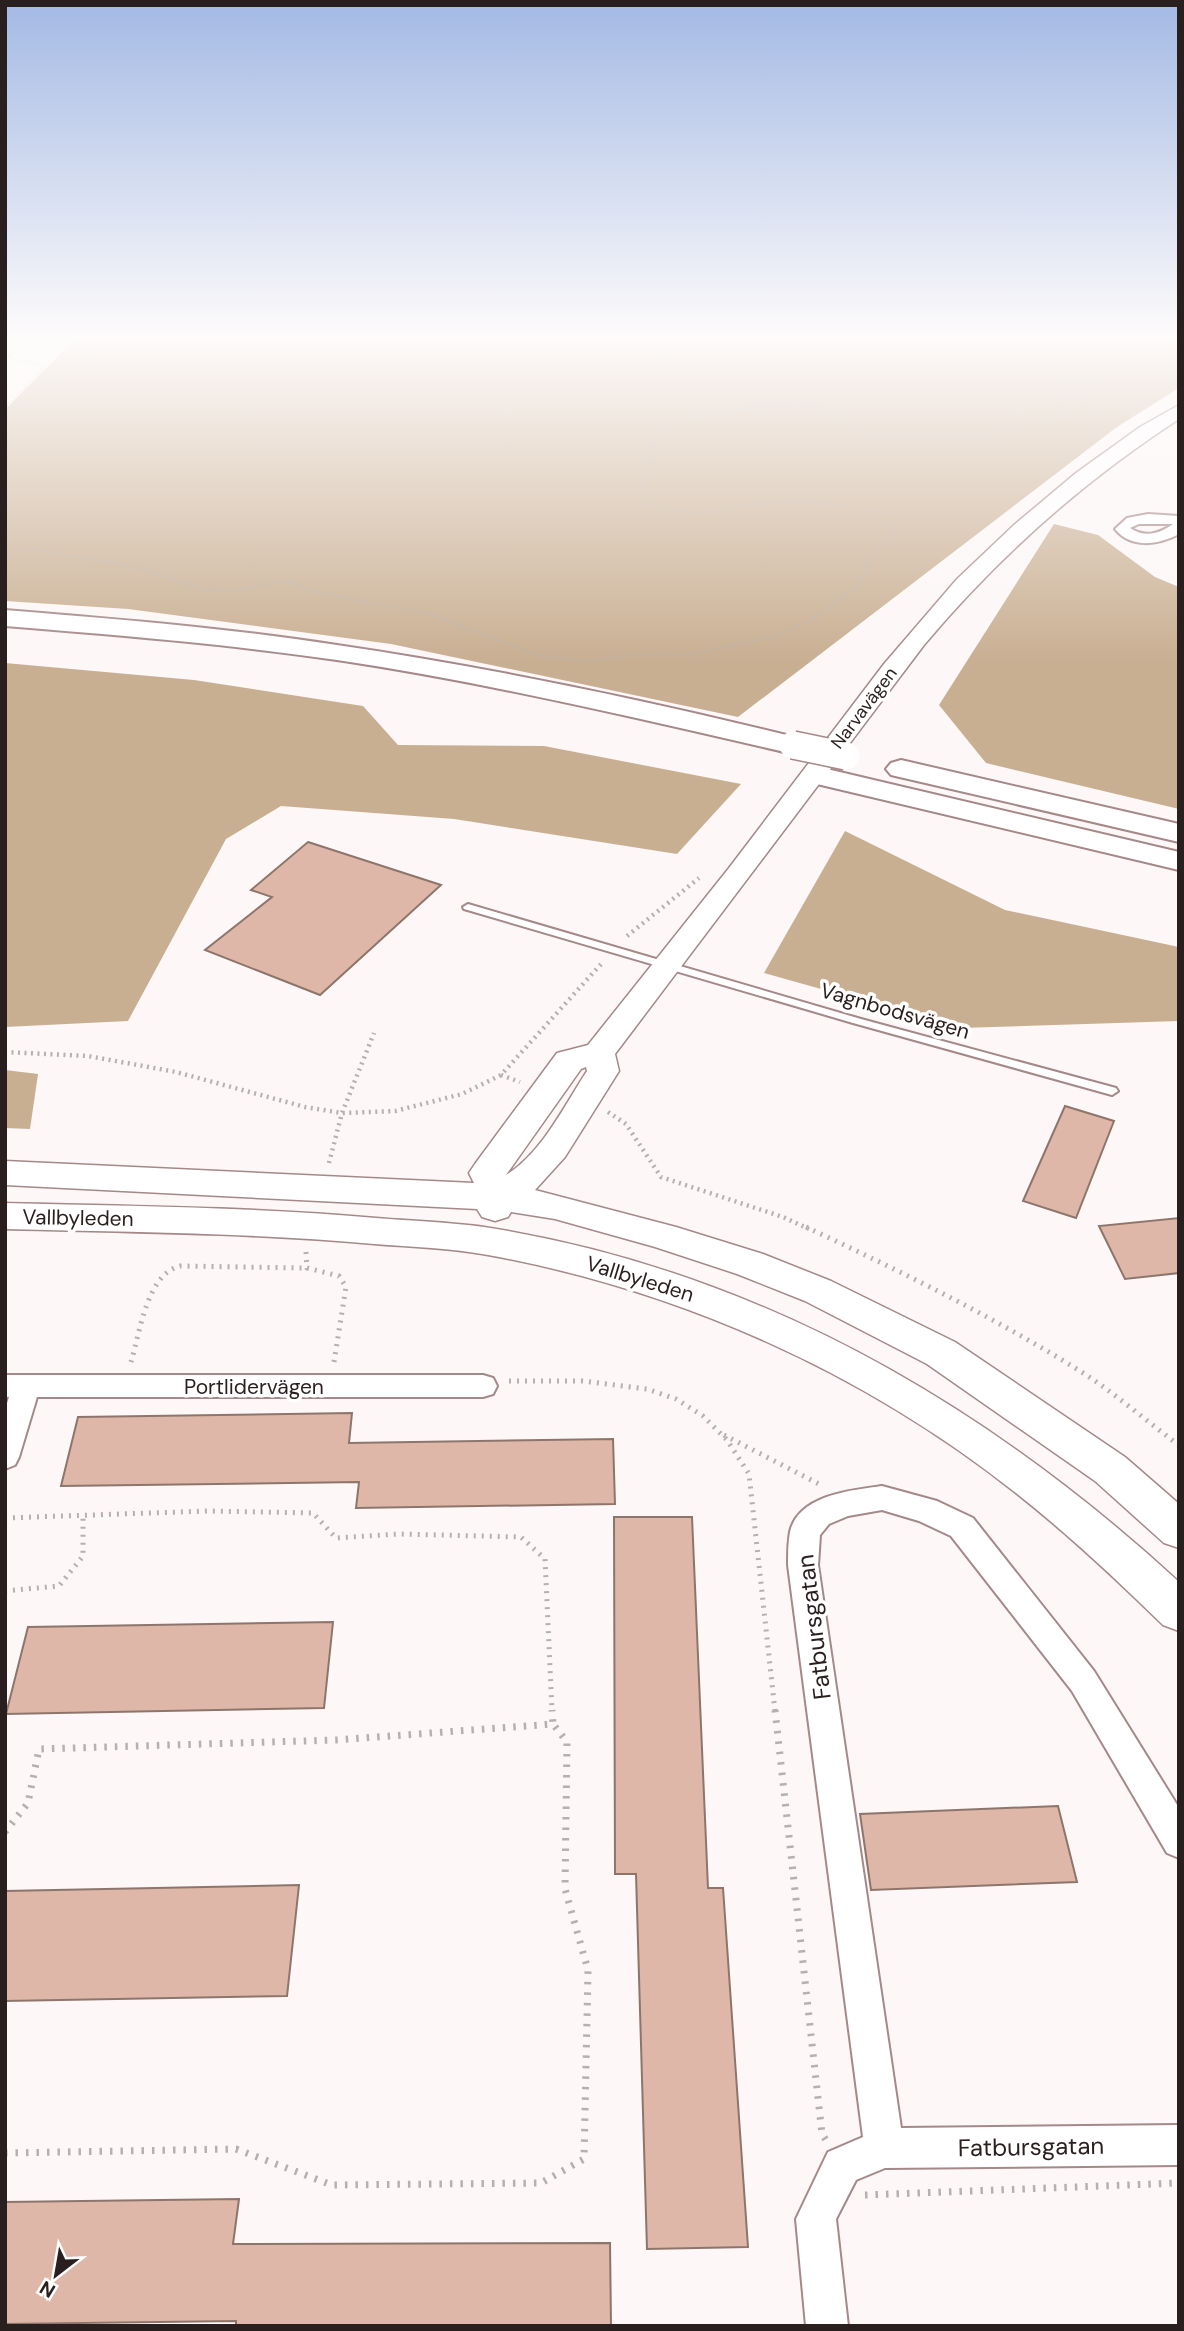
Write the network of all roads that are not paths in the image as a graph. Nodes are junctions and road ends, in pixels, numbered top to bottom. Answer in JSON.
{"nodes":[{"id":1,"x":1129,"y":445,"type":"edge"},
{"id":2,"x":1179,"y":520,"type":"edge"},
{"id":3,"x":1179,"y":527,"type":"edge"},
{"id":4,"x":5,"y":618,"type":"edge"},
{"id":5,"x":5,"y":637,"type":"edge"},
{"id":6,"x":784,"y":755,"type":"junction"},
{"id":7,"x":836,"y":767,"type":"junction"},
{"id":8,"x":1179,"y":833,"type":"edge"},
{"id":9,"x":1179,"y":861,"type":"edge"},
{"id":10,"x":468,"y":907,"type":"dead end"},
{"id":11,"x":668,"y":966,"type":"junction"},
{"id":12,"x":599,"y":1053,"type":"junction"},
{"id":13,"x":1112,"y":1091,"type":"dead end"},
{"id":14,"x":552,"y":1148,"type":"junction"},
{"id":15,"x":5,"y":1173,"type":"edge"},
{"id":16,"x":498,"y":1197,"type":"junction"},
{"id":17,"x":5,"y":1216,"type":"edge"},
{"id":18,"x":590,"y":1216,"type":"junction"},
{"id":19,"x":485,"y":1241,"type":"junction"},
{"id":20,"x":15,"y":1386,"type":"edge"},
{"id":21,"x":483,"y":1387,"type":"road end"},
{"id":22,"x":5,"y":1457,"type":"edge"},
{"id":23,"x":1179,"y":1530,"type":"edge"},
{"id":24,"x":1179,"y":1611,"type":"edge"},
{"id":25,"x":1179,"y":1841,"type":"edge"},
{"id":26,"x":1179,"y":2145,"type":"edge"},
{"id":27,"x":884,"y":2148,"type":"junction"},
{"id":28,"x":827,"y":2326,"type":"edge"}],
"edges":[{"from":1,"to":11,"type":"main road","name":"Narvavägen"},
{"from":2,"to":3,"type":"street"},
{"from":4,"to":6,"type":"highway"},
{"from":5,"to":6,"type":"highway"},
{"from":6,"to":7,"type":"highway"},
{"from":7,"to":8,"type":"highway"},
{"from":7,"to":9,"type":"highway"},
{"from":10,"to":11,"type":"lane","name":"Vagnbodsvägen"},
{"from":11,"to":12,"type":"main road","name":"Narvavägen"},
{"from":11,"to":13,"type":"lane","name":"Vagnbodsvägen"},
{"from":12,"to":14,"type":"main road","name":"Narvavägen"},
{"from":12,"to":16,"type":"main road"},
{"from":14,"to":16,"type":"main road","name":"Narvavägen"},
{"from":14,"to":18,"type":"main road"},
{"from":15,"to":16,"type":"main road","name":"Vallbyleden"},
{"from":16,"to":18,"type":"main road","name":"Vallbyleden"},
{"from":16,"to":19,"type":"main road"},
{"from":17,"to":19,"type":"main road","name":"Vallbyleden"},
{"from":18,"to":23,"type":"main road","name":"Vallbyleden"},
{"from":19,"to":24,"type":"main road","name":"Vallbyleden"},
{"from":20,"to":21,"type":"street","name":"Portlidervägen"},
{"from":20,"to":22,"type":"street","name":"Portlidervägen"},
{"from":25,"to":27,"type":"street","name":"Fatbursgatan"},
{"from":26,"to":27,"type":"street","name":"Fatbursgatan"},
{"from":27,"to":28,"type":"street","name":"Fatbursgatan"}]}
